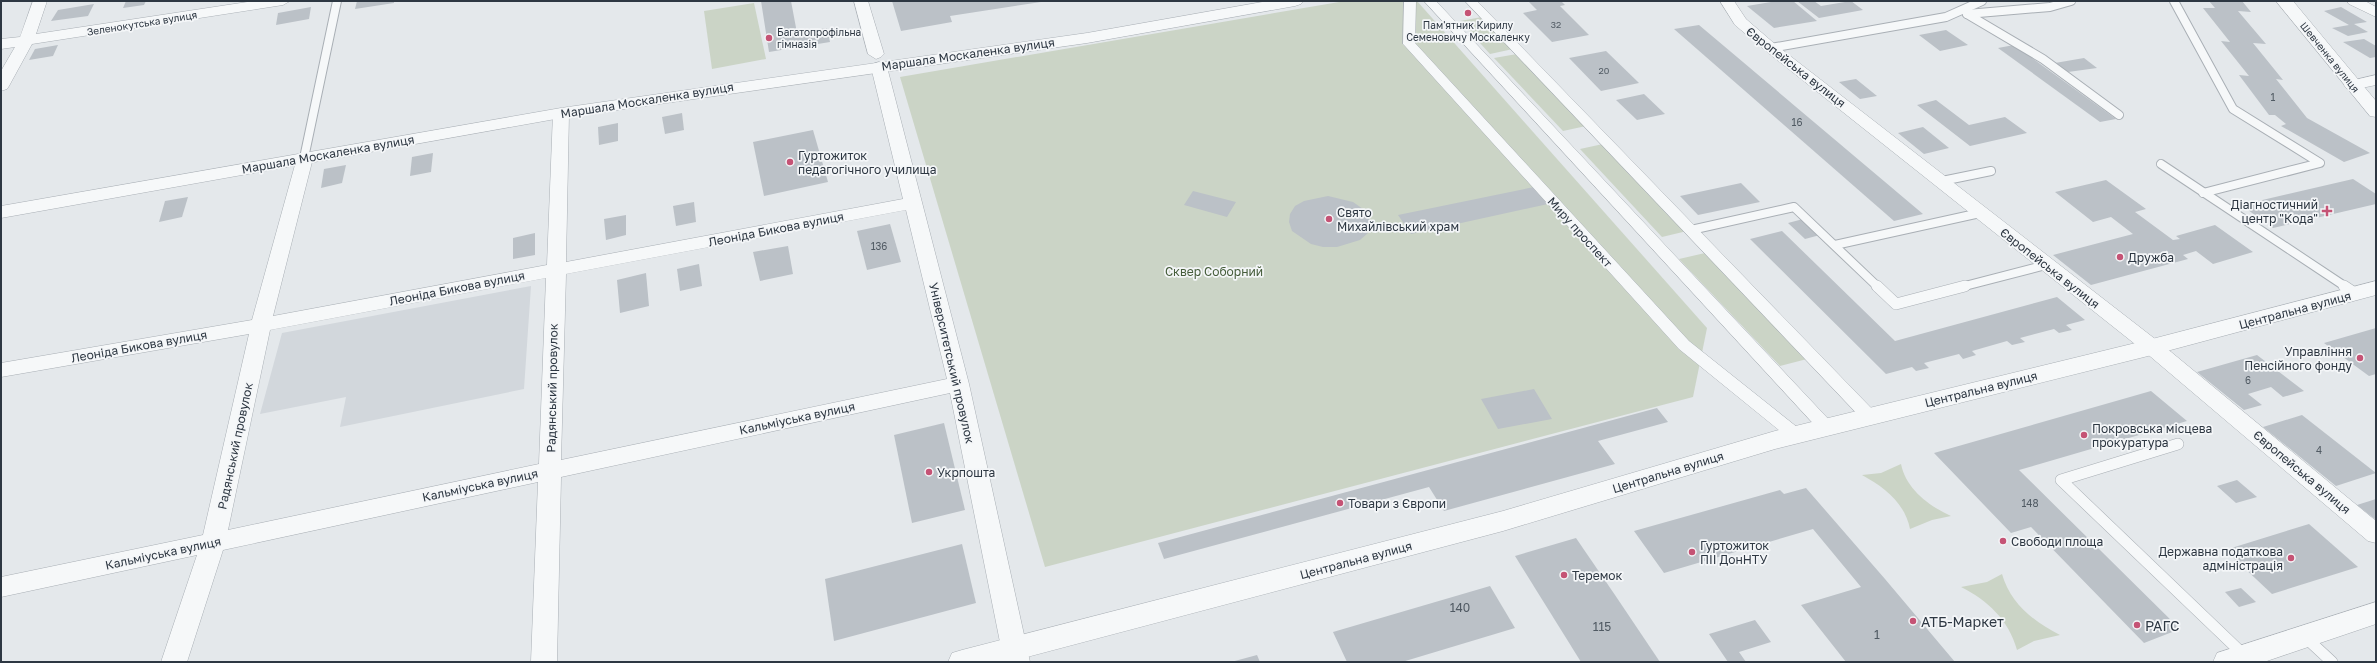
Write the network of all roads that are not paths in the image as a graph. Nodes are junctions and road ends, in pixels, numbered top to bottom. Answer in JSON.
{"nodes":[{"id":1,"x":40,"y":1,"type":"edge"},
{"id":2,"x":283,"y":1,"type":"edge"},
{"id":3,"x":337,"y":1,"type":"edge"},
{"id":4,"x":861,"y":1,"type":"edge"},
{"id":5,"x":1295,"y":1,"type":"edge"},
{"id":6,"x":1410,"y":1,"type":"edge"},
{"id":7,"x":1430,"y":1,"type":"edge"},
{"id":8,"x":1471,"y":1,"type":"edge"},
{"id":9,"x":1727,"y":1,"type":"edge"},
{"id":10,"x":1982,"y":1,"type":"edge"},
{"id":11,"x":2071,"y":1,"type":"edge"},
{"id":12,"x":2173,"y":1,"type":"edge"},
{"id":13,"x":2284,"y":1,"type":"edge"},
{"id":14,"x":2354,"y":1,"type":"edge"},
{"id":15,"x":2376,"y":13,"type":"edge"},
{"id":16,"x":1967,"y":14,"type":"junction"},
{"id":17,"x":1946,"y":17,"type":"junction"},
{"id":18,"x":26,"y":40,"type":"junction"},
{"id":19,"x":1,"y":44,"type":"edge"},
{"id":20,"x":1771,"y":48,"type":"junction"},
{"id":21,"x":878,"y":60,"type":"junction"},
{"id":22,"x":2376,"y":80,"type":"edge"},
{"id":23,"x":2352,"y":85,"type":"junction"},
{"id":24,"x":1,"y":86,"type":"edge"},
{"id":25,"x":2376,"y":112,"type":"edge"},
{"id":26,"x":561,"y":113,"type":"junction"},
{"id":27,"x":2119,"y":115,"type":"dead end"},
{"id":28,"x":304,"y":158,"type":"junction"},
{"id":29,"x":2161,"y":164,"type":"dead end"},
{"id":30,"x":1991,"y":171,"type":"dead end"},
{"id":31,"x":1942,"y":181,"type":"junction"},
{"id":32,"x":2203,"y":193,"type":"junction"},
{"id":33,"x":913,"y":203,"type":"junction"},
{"id":34,"x":1,"y":212,"type":"edge"},
{"id":35,"x":1980,"y":213,"type":"junction"},
{"id":36,"x":1691,"y":230,"type":"junction"},
{"id":37,"x":1835,"y":245,"type":"junction"},
{"id":38,"x":2046,"y":265,"type":"junction"},
{"id":39,"x":554,"y":270,"type":"junction"},
{"id":40,"x":2366,"y":291,"type":"edge"},
{"id":41,"x":261,"y":325,"type":"junction"},
{"id":42,"x":2152,"y":347,"type":"junction"},
{"id":43,"x":1,"y":370,"type":"edge"},
{"id":44,"x":959,"y":384,"type":"junction"},
{"id":45,"x":1869,"y":416,"type":"junction"},
{"id":46,"x":1827,"y":428,"type":"junction"},
{"id":47,"x":1796,"y":435,"type":"junction"},
{"id":48,"x":2178,"y":444,"type":"dead end"},
{"id":49,"x":551,"y":470,"type":"junction"},
{"id":50,"x":2376,"y":534,"type":"edge"},
{"id":51,"x":213,"y":543,"type":"junction"},
{"id":52,"x":1,"y":587,"type":"edge"},
{"id":53,"x":2376,"y":613,"type":"edge"},
{"id":54,"x":2304,"y":636,"type":"junction"},
{"id":55,"x":1015,"y":655,"type":"edge"},
{"id":56,"x":2236,"y":659,"type":"edge"},
{"id":57,"x":174,"y":662,"type":"edge"},
{"id":58,"x":544,"y":662,"type":"edge"},
{"id":59,"x":962,"y":662,"type":"edge"},
{"id":60,"x":2332,"y":662,"type":"edge"}],
"edges":[{"from":1,"to":18,"type":"street"},
{"from":2,"to":18,"type":"street","name":"Зеленокутська вулиця"},
{"from":3,"to":28,"type":"lane"},
{"from":4,"to":21,"type":"street","name":"Університетський провулок"},
{"from":5,"to":21,"type":"street","name":"Маршала Москаленка вулиця"},
{"from":6,"to":47,"type":"street","name":"Миру проспект"},
{"from":7,"to":46,"type":"street"},
{"from":8,"to":36,"type":"street"},
{"from":9,"to":20,"type":"street","name":"Європейська вулиця"},
{"from":10,"to":17,"type":"lane"},
{"from":11,"to":16,"type":"lane"},
{"from":12,"to":32,"type":"lane"},
{"from":13,"to":23,"type":"street","name":"Шевченка вулиця"},
{"from":14,"to":15,"type":"street"},
{"from":16,"to":17,"type":"lane"},
{"from":16,"to":27,"type":"lane"},
{"from":17,"to":20,"type":"lane"},
{"from":18,"to":19,"type":"street","name":"Зеленокутська вулиця"},
{"from":18,"to":24,"type":"street"},
{"from":20,"to":31,"type":"street","name":"Європейська вулиця"},
{"from":21,"to":26,"type":"street","name":"Маршала Москаленка вулиця"},
{"from":21,"to":33,"type":"street","name":"Університетський провулок"},
{"from":22,"to":23,"type":"street"},
{"from":23,"to":25,"type":"street","name":"Шевченка вулиця"},
{"from":26,"to":28,"type":"street","name":"Маршала Москаленка вулиця"},
{"from":26,"to":39,"type":"street","name":"Радянський провулок"},
{"from":28,"to":34,"type":"street","name":"Маршала Москаленка вулиця"},
{"from":28,"to":41,"type":"street","name":"Радянський провулок"},
{"from":29,"to":32,"type":"lane"},
{"from":30,"to":31,"type":"lane"},
{"from":31,"to":35,"type":"street","name":"Європейська вулиця"},
{"from":32,"to":40,"type":"lane"},
{"from":33,"to":39,"type":"street","name":"Леоніда Бикова вулиця"},
{"from":33,"to":44,"type":"street","name":"Університетський провулок"},
{"from":35,"to":37,"type":"lane"},
{"from":35,"to":38,"type":"street","name":"Європейська вулиця"},
{"from":36,"to":37,"type":"lane"},
{"from":36,"to":45,"type":"street"},
{"from":37,"to":38,"type":"lane"},
{"from":38,"to":42,"type":"street","name":"Європейська вулиця"},
{"from":39,"to":41,"type":"street","name":"Леоніда Бикова вулиця"},
{"from":39,"to":49,"type":"street","name":"Радянський провулок"},
{"from":40,"to":42,"type":"street","name":"Центральна вулиця"},
{"from":41,"to":43,"type":"street","name":"Леоніда Бикова вулиця"},
{"from":41,"to":51,"type":"street","name":"Радянський провулок"},
{"from":42,"to":45,"type":"street","name":"Центральна вулиця"},
{"from":42,"to":50,"type":"street","name":"Європейська вулиця"},
{"from":44,"to":49,"type":"street","name":"Кальміуська вулиця"},
{"from":44,"to":55,"type":"street","name":"Університетський провулок"},
{"from":45,"to":46,"type":"street","name":"Центральна вулиця"},
{"from":46,"to":47,"type":"street","name":"Центральна вулиця"},
{"from":47,"to":55,"type":"street","name":"Центральна вулиця"},
{"from":48,"to":56,"type":"lane"},
{"from":49,"to":51,"type":"street","name":"Кальміуська вулиця"},
{"from":49,"to":58,"type":"street","name":"Радянський провулок"},
{"from":51,"to":52,"type":"street","name":"Кальміуська вулиця"},
{"from":51,"to":57,"type":"street","name":"Радянський провулок"},
{"from":53,"to":54,"type":"street"},
{"from":54,"to":56,"type":"street"},
{"from":54,"to":60,"type":"lane"},
{"from":55,"to":59,"type":"street","name":"Центральна вулиця"}]}
